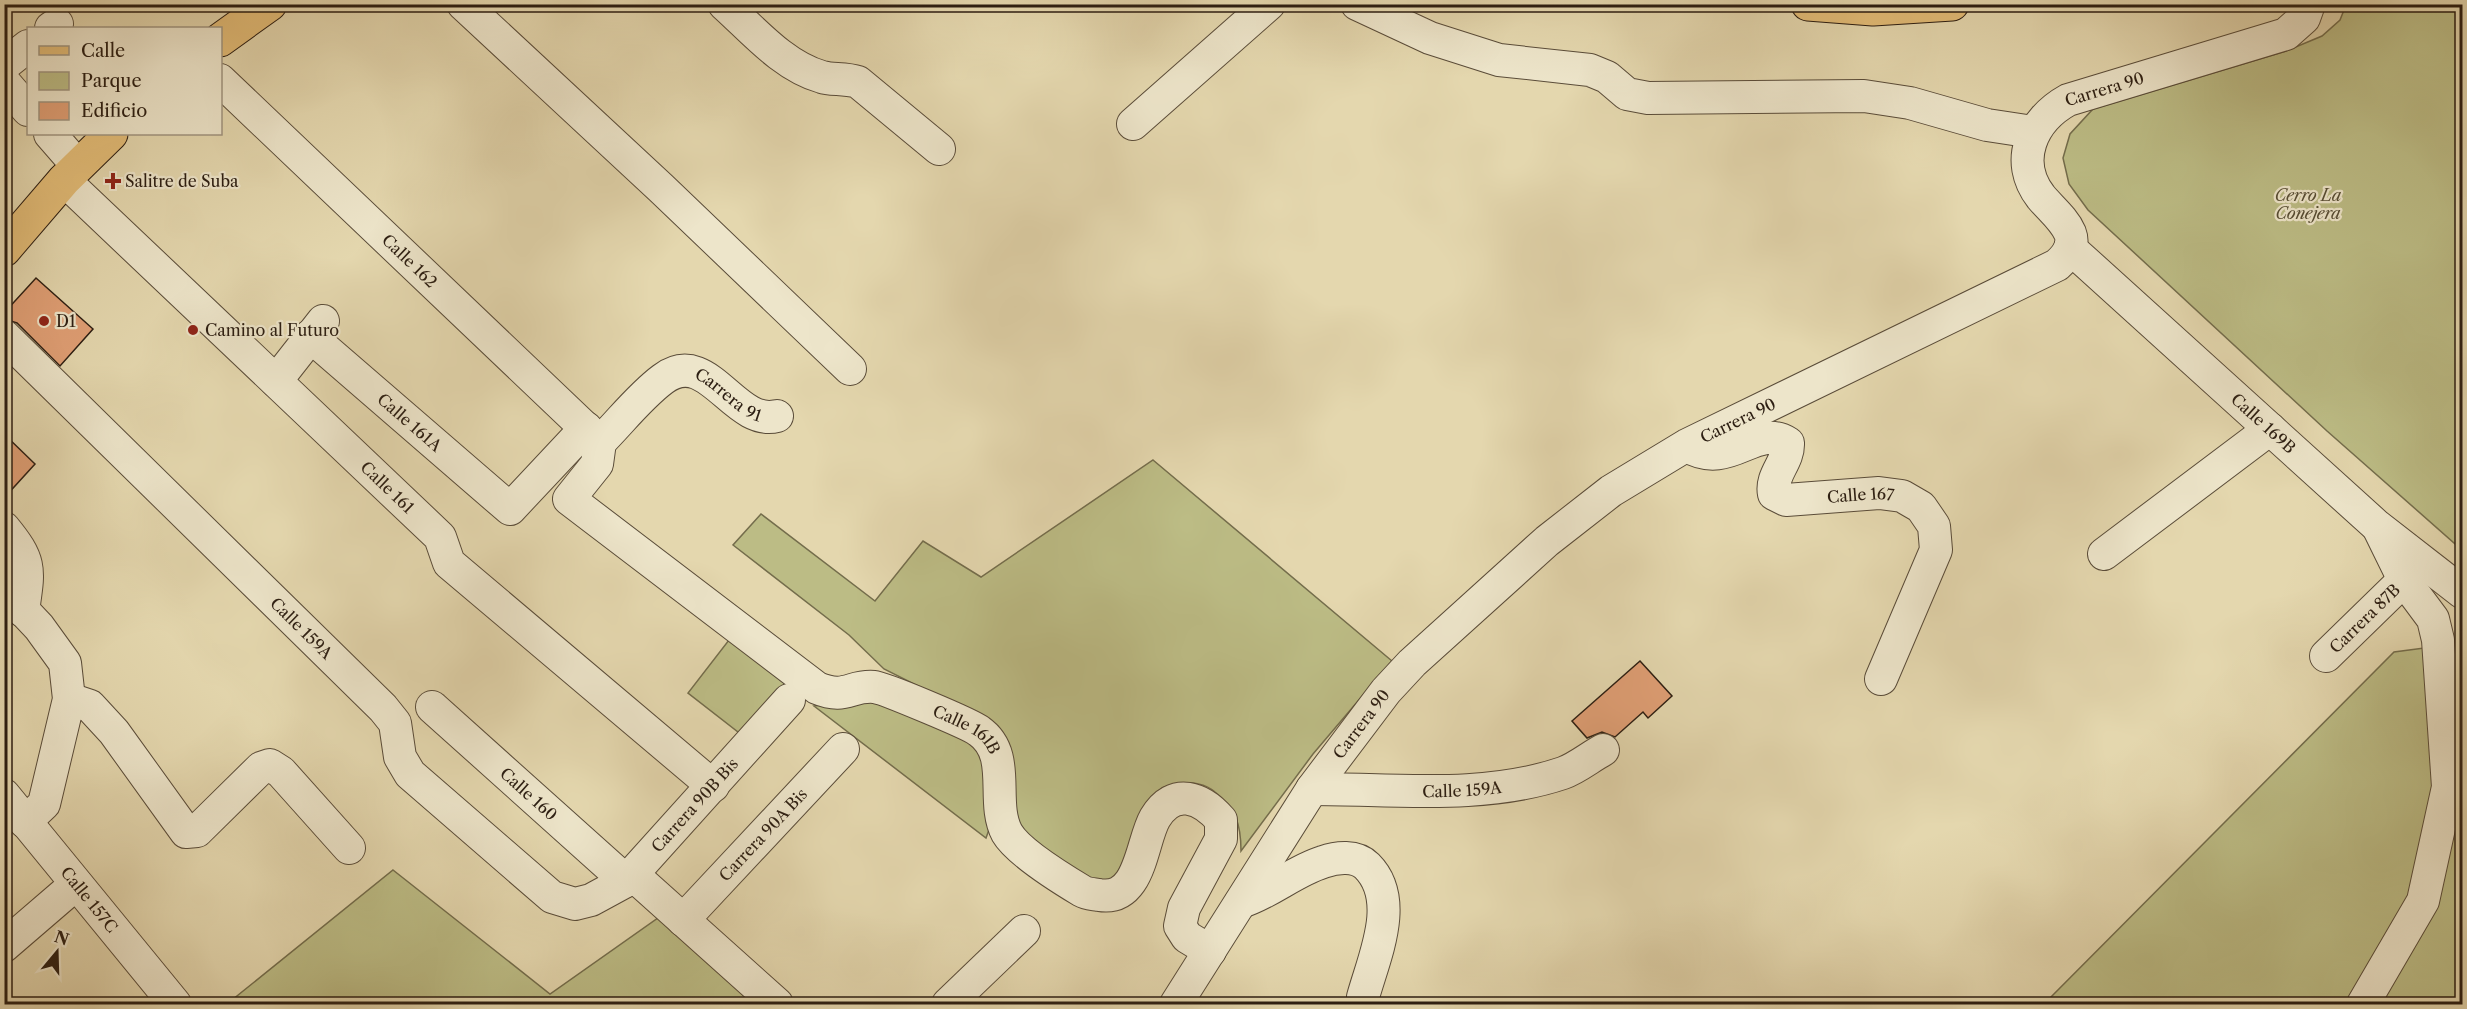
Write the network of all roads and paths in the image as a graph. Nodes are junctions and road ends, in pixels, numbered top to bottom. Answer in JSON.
{"nodes":[{"id":1,"x":270,"y":4,"type":"edge"},
{"id":2,"x":463,"y":4,"type":"edge"},
{"id":3,"x":724,"y":4,"type":"edge"},
{"id":4,"x":1269,"y":4,"type":"edge"},
{"id":5,"x":1357,"y":4,"type":"edge"},
{"id":6,"x":1808,"y":4,"type":"edge"},
{"id":7,"x":1952,"y":4,"type":"edge"},
{"id":8,"x":2309,"y":4,"type":"edge"},
{"id":9,"x":222,"y":39,"type":"edge"},
{"id":10,"x":27,"y":47,"type":"edge"},
{"id":11,"x":4,"y":65,"type":"edge"},
{"id":12,"x":4,"y":82,"type":"edge"},
{"id":13,"x":222,"y":82,"type":"edge"},
{"id":14,"x":27,"y":109,"type":"edge"},
{"id":15,"x":1133,"y":124,"type":"dead end"},
{"id":16,"x":2033,"y":132,"type":"junction"},
{"id":17,"x":51,"y":135,"type":"edge"},
{"id":18,"x":110,"y":135,"type":"edge"},
{"id":19,"x":939,"y":149,"type":"dead end"},
{"id":20,"x":71,"y":172,"type":"junction"},
{"id":21,"x":2070,"y":248,"type":"junction"},
{"id":22,"x":4,"y":250,"type":"edge"},
{"id":23,"x":4,"y":336,"type":"edge"},
{"id":24,"x":850,"y":369,"type":"dead end"},
{"id":25,"x":276,"y":381,"type":"junction"},
{"id":26,"x":777,"y":416,"type":"dead end"},
{"id":27,"x":2270,"y":429,"type":"junction"},
{"id":28,"x":593,"y":435,"type":"junction"},
{"id":29,"x":1687,"y":446,"type":"junction"},
{"id":30,"x":510,"y":509,"type":"joint"},
{"id":31,"x":2377,"y":526,"type":"junction"},
{"id":32,"x":4,"y":528,"type":"edge"},
{"id":33,"x":2104,"y":554,"type":"dead end"},
{"id":34,"x":2404,"y":580,"type":"junction"},
{"id":35,"x":2463,"y":592,"type":"edge"},
{"id":36,"x":14,"y":600,"type":"edge"},
{"id":37,"x":2326,"y":656,"type":"dead end"},
{"id":38,"x":1881,"y":679,"type":"dead end"},
{"id":39,"x":69,"y":699,"type":"junction"},
{"id":40,"x":789,"y":700,"type":"dead end"},
{"id":41,"x":432,"y":707,"type":"dead end"},
{"id":42,"x":843,"y":749,"type":"dead end"},
{"id":43,"x":1603,"y":750,"type":"dead end"},
{"id":44,"x":713,"y":786,"type":"junction"},
{"id":45,"x":1312,"y":789,"type":"junction"},
{"id":46,"x":4,"y":795,"type":"edge"},
{"id":47,"x":25,"y":822,"type":"junction"},
{"id":48,"x":349,"y":848,"type":"dead end"},
{"id":49,"x":629,"y":878,"type":"junction"},
{"id":50,"x":76,"y":884,"type":"junction"},
{"id":51,"x":591,"y":900,"type":"joint"},
{"id":52,"x":1240,"y":902,"type":"junction"},
{"id":53,"x":683,"y":920,"type":"junction"},
{"id":54,"x":1024,"y":931,"type":"dead end"},
{"id":55,"x":1198,"y":944,"type":"junction"},
{"id":56,"x":4,"y":946,"type":"edge"},
{"id":57,"x":1363,"y":997,"type":"dead end"},
{"id":58,"x":175,"y":1005,"type":"edge"},
{"id":59,"x":777,"y":1005,"type":"edge"},
{"id":60,"x":948,"y":1005,"type":"edge"},
{"id":61,"x":1176,"y":1005,"type":"edge"},
{"id":62,"x":2363,"y":1005,"type":"edge"}],
"edges":[{"from":1,"to":9,"type":"main road"},
{"from":2,"to":24,"type":"street"},
{"from":3,"to":19,"type":"street"},
{"from":4,"to":15,"type":"street"},
{"from":5,"to":16,"type":"street"},
{"from":6,"to":7,"type":"main road"},
{"from":8,"to":16,"type":"street","name":"Carrera 90"},
{"from":10,"to":11,"type":"street"},
{"from":12,"to":14,"type":"street"},
{"from":13,"to":28,"type":"street","name":"Calle 162"},
{"from":16,"to":21,"type":"street"},
{"from":17,"to":20,"type":"street","name":"Calle 161"},
{"from":18,"to":20,"type":"main road"},
{"from":20,"to":22,"type":"main road"},
{"from":20,"to":25,"type":"street","name":"Calle 161"},
{"from":21,"to":27,"type":"street","name":"Calle 169B"},
{"from":21,"to":29,"type":"street","name":"Carrera 90"},
{"from":23,"to":51,"type":"street","name":"Calle 159A"},
{"from":25,"to":30,"type":"street","name":"Calle 161A"},
{"from":25,"to":44,"type":"street","name":"Calle 161"},
{"from":26,"to":28,"type":"street","name":"Carrera 91"},
{"from":27,"to":31,"type":"street","name":"Calle 169B"},
{"from":27,"to":33,"type":"street"},
{"from":28,"to":30,"type":"street","name":"Carrera 91"},
{"from":28,"to":55,"type":"street","name":"Calle 161B"},
{"from":29,"to":38,"type":"street","name":"Calle 167"},
{"from":29,"to":45,"type":"street","name":"Carrera 90"},
{"from":31,"to":34,"type":"street"},
{"from":31,"to":35,"type":"street","name":"Calle 169B"},
{"from":32,"to":36,"type":"street"},
{"from":34,"to":37,"type":"street","name":"Carrera 87B"},
{"from":34,"to":62,"type":"street"},
{"from":36,"to":39,"type":"street"},
{"from":39,"to":47,"type":"street"},
{"from":39,"to":48,"type":"street"},
{"from":40,"to":44,"type":"street","name":"Carrera 90B Bis"},
{"from":41,"to":49,"type":"street","name":"Calle 160"},
{"from":42,"to":53,"type":"street","name":"Carrera 90A Bis"},
{"from":43,"to":45,"type":"street","name":"Calle 159A"},
{"from":44,"to":49,"type":"street","name":"Carrera 90B Bis"},
{"from":45,"to":52,"type":"street","name":"Carrera 90"},
{"from":46,"to":47,"type":"street","name":"Calle 157C"},
{"from":47,"to":50,"type":"street","name":"Calle 157C"},
{"from":49,"to":51,"type":"street","name":"Carrera 90B Bis"},
{"from":49,"to":53,"type":"street","name":"Calle 160"},
{"from":50,"to":56,"type":"street"},
{"from":50,"to":58,"type":"street","name":"Calle 157C"},
{"from":52,"to":55,"type":"street","name":"Carrera 90"},
{"from":52,"to":57,"type":"street"},
{"from":53,"to":59,"type":"street","name":"Calle 160"},
{"from":54,"to":60,"type":"street"},
{"from":55,"to":61,"type":"street","name":"Carrera 90"}]}
